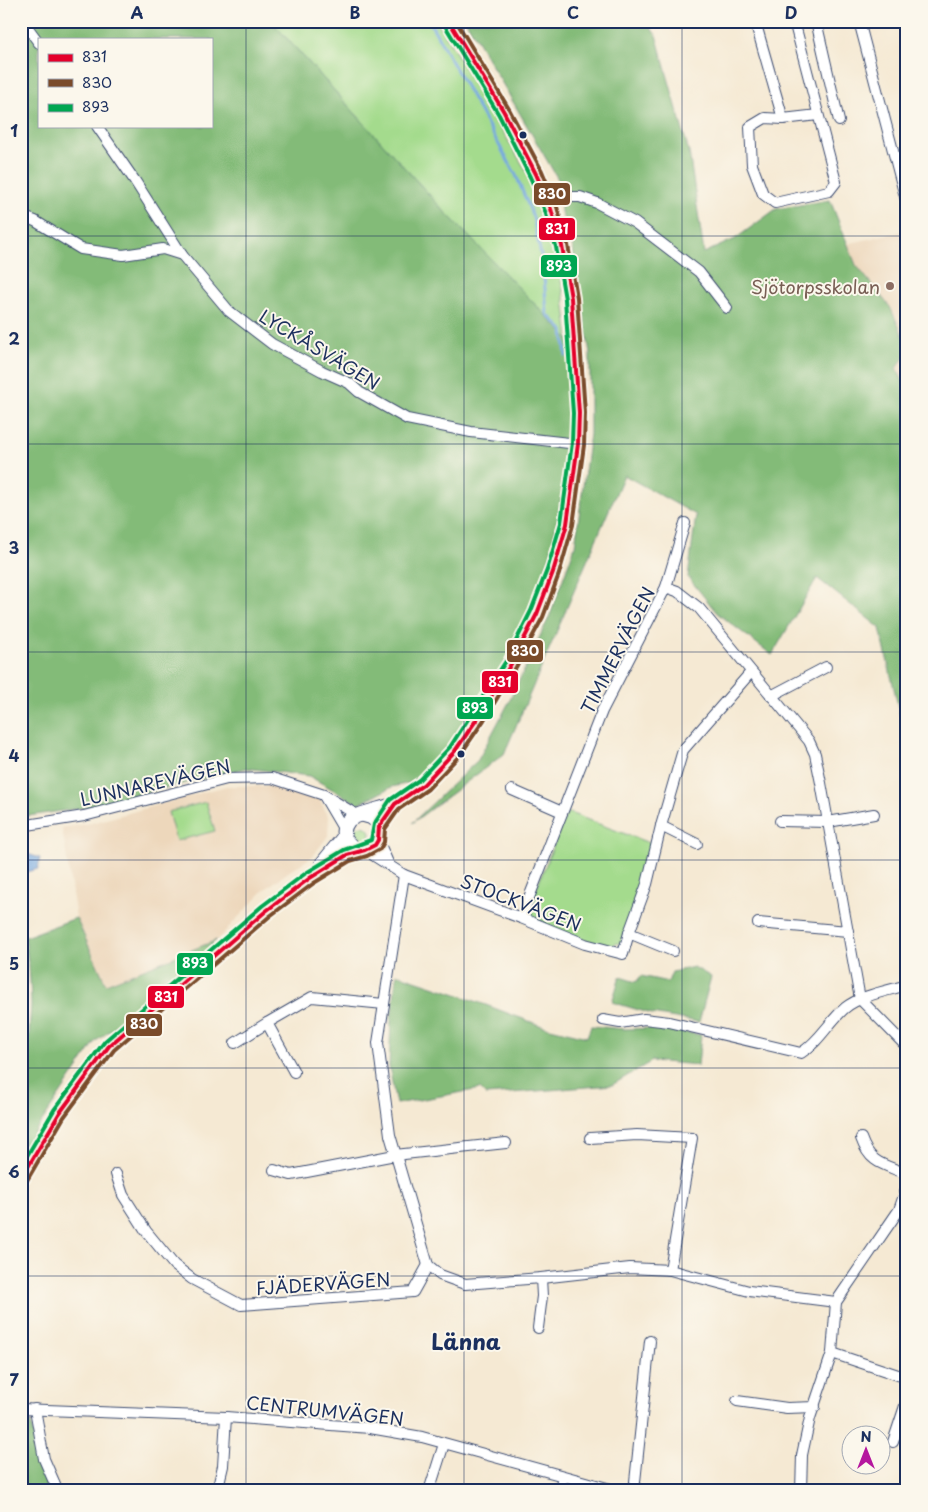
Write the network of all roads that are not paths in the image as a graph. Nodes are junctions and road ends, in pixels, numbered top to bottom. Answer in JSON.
{"nodes":[{"id":1,"x":23,"y":21,"type":"edge"},
{"id":2,"x":449,"y":21,"type":"edge"},
{"id":3,"x":755,"y":21,"type":"edge"},
{"id":4,"x":794,"y":21,"type":"edge"},
{"id":5,"x":816,"y":21,"type":"edge"},
{"id":6,"x":859,"y":21,"type":"edge"},
{"id":7,"x":38,"y":42,"type":"edge"},
{"id":8,"x":818,"y":115,"type":"junction"},
{"id":9,"x":783,"y":119,"type":"junction"},
{"id":10,"x":839,"y":121,"type":"dead end"},
{"id":11,"x":98,"y":128,"type":"edge"},
{"id":12,"x":547,"y":200,"type":"junction"},
{"id":13,"x":907,"y":204,"type":"edge"},
{"id":14,"x":21,"y":216,"type":"edge"},
{"id":15,"x":182,"y":255,"type":"junction"},
{"id":16,"x":727,"y":308,"type":"dead end"},
{"id":17,"x":578,"y":444,"type":"junction"},
{"id":18,"x":685,"y":523,"type":"dead end"},
{"id":19,"x":666,"y":587,"type":"junction"},
{"id":20,"x":826,"y":667,"type":"dead end"},
{"id":21,"x":751,"y":672,"type":"junction"},
{"id":22,"x":771,"y":696,"type":"junction"},
{"id":23,"x":512,"y":790,"type":"dead end"},
{"id":24,"x":324,"y":795,"type":"junction"},
{"id":25,"x":395,"y":804,"type":"junction"},
{"id":26,"x":562,"y":812,"type":"junction"},
{"id":27,"x":874,"y":814,"type":"dead end"},
{"id":28,"x":361,"y":815,"type":"junction"},
{"id":29,"x":780,"y":821,"type":"dead end"},
{"id":30,"x":828,"y":822,"type":"junction"},
{"id":31,"x":21,"y":826,"type":"edge"},
{"id":32,"x":661,"y":826,"type":"junction"},
{"id":33,"x":344,"y":833,"type":"junction"},
{"id":34,"x":379,"y":834,"type":"junction"},
{"id":35,"x":697,"y":844,"type":"dead end"},
{"id":36,"x":363,"y":850,"type":"junction"},
{"id":37,"x":389,"y":865,"type":"junction"},
{"id":38,"x":404,"y":874,"type":"junction"},
{"id":39,"x":310,"y":878,"type":"junction"},
{"id":40,"x":521,"y":918,"type":"junction"},
{"id":41,"x":758,"y":923,"type":"dead end"},
{"id":42,"x":848,"y":931,"type":"junction"},
{"id":43,"x":628,"y":933,"type":"junction"},
{"id":44,"x":673,"y":951,"type":"dead end"},
{"id":45,"x":907,"y":985,"type":"edge"},
{"id":46,"x":860,"y":999,"type":"junction"},
{"id":47,"x":384,"y":1004,"type":"junction"},
{"id":48,"x":604,"y":1020,"type":"dead end"},
{"id":49,"x":267,"y":1024,"type":"junction"},
{"id":50,"x":235,"y":1043,"type":"dead end"},
{"id":51,"x":907,"y":1047,"type":"edge"},
{"id":52,"x":294,"y":1072,"type":"dead end"},
{"id":53,"x":590,"y":1138,"type":"dead end"},
{"id":54,"x":861,"y":1138,"type":"dead end"},
{"id":55,"x":506,"y":1143,"type":"dead end"},
{"id":56,"x":395,"y":1155,"type":"junction"},
{"id":57,"x":274,"y":1170,"type":"dead end"},
{"id":58,"x":116,"y":1174,"type":"dead end"},
{"id":59,"x":907,"y":1174,"type":"edge"},
{"id":60,"x":21,"y":1179,"type":"edge"},
{"id":61,"x":907,"y":1187,"type":"edge"},
{"id":62,"x":903,"y":1212,"type":"edge"},
{"id":63,"x":428,"y":1264,"type":"junction"},
{"id":64,"x":670,"y":1270,"type":"junction"},
{"id":65,"x":541,"y":1278,"type":"junction"},
{"id":66,"x":836,"y":1302,"type":"junction"},
{"id":67,"x":538,"y":1328,"type":"dead end"},
{"id":68,"x":650,"y":1341,"type":"dead end"},
{"id":69,"x":832,"y":1353,"type":"junction"},
{"id":70,"x":907,"y":1378,"type":"edge"},
{"id":71,"x":907,"y":1400,"type":"edge"},
{"id":72,"x":737,"y":1401,"type":"dead end"},
{"id":73,"x":815,"y":1406,"type":"junction"},
{"id":74,"x":21,"y":1408,"type":"edge"},
{"id":75,"x":35,"y":1409,"type":"junction"},
{"id":76,"x":226,"y":1418,"type":"junction"},
{"id":77,"x":893,"y":1442,"type":"dead end"},
{"id":78,"x":444,"y":1444,"type":"junction"},
{"id":79,"x":563,"y":1477,"type":"junction"},
{"id":80,"x":58,"y":1491,"type":"edge"},
{"id":81,"x":217,"y":1491,"type":"edge"},
{"id":82,"x":429,"y":1491,"type":"edge"},
{"id":83,"x":559,"y":1491,"type":"edge"},
{"id":84,"x":618,"y":1491,"type":"edge"},
{"id":85,"x":634,"y":1491,"type":"edge"},
{"id":86,"x":801,"y":1491,"type":"edge"}],
"edges":[{"from":1,"to":7,"type":"street"},
{"from":2,"to":12,"type":"street"},
{"from":3,"to":9,"type":"street"},
{"from":4,"to":8,"type":"street"},
{"from":5,"to":10,"type":"street"},
{"from":6,"to":13,"type":"street"},
{"from":8,"to":9,"type":"street"},
{"from":8,"to":9,"type":"street"},
{"from":11,"to":15,"type":"street","name":"LYCKÅSVÄGEN"},
{"from":12,"to":16,"type":"street"},
{"from":12,"to":17,"type":"street"},
{"from":14,"to":15,"type":"street"},
{"from":15,"to":17,"type":"street","name":"LYCKÅSVÄGEN"},
{"from":17,"to":25,"type":"street"},
{"from":18,"to":19,"type":"street"},
{"from":19,"to":21,"type":"street","name":"TIMMERVÄGEN"},
{"from":19,"to":26,"type":"street","name":"TIMMERVÄGEN"},
{"from":20,"to":22,"type":"street"},
{"from":21,"to":22,"type":"street","name":"TIMMERVÄGEN"},
{"from":21,"to":32,"type":"street","name":"STOCKVÄGEN"},
{"from":22,"to":30,"type":"street","name":"TIMMERVÄGEN"},
{"from":23,"to":26,"type":"street"},
{"from":24,"to":28,"type":"street","name":"LUNNAREVÄGEN"},
{"from":24,"to":31,"type":"street","name":"LUNNAREVÄGEN"},
{"from":24,"to":33,"type":"street"},
{"from":25,"to":28,"type":"street"},
{"from":25,"to":34,"type":"street"},
{"from":26,"to":40,"type":"street","name":"TIMMERVÄGEN"},
{"from":27,"to":30,"type":"street"},
{"from":28,"to":33,"type":"street"},
{"from":28,"to":34,"type":"street"},
{"from":29,"to":30,"type":"street"},
{"from":30,"to":42,"type":"street","name":"TIMMERVÄGEN"},
{"from":32,"to":35,"type":"street"},
{"from":32,"to":43,"type":"street","name":"STOCKVÄGEN"},
{"from":33,"to":36,"type":"street"},
{"from":33,"to":39,"type":"street"},
{"from":34,"to":36,"type":"street"},
{"from":34,"to":37,"type":"street"},
{"from":36,"to":37,"type":"street","name":"STOCKVÄGEN"},
{"from":36,"to":39,"type":"street"},
{"from":37,"to":38,"type":"street","name":"STOCKVÄGEN"},
{"from":38,"to":40,"type":"street","name":"STOCKVÄGEN"},
{"from":38,"to":47,"type":"street"},
{"from":39,"to":60,"type":"street"},
{"from":40,"to":43,"type":"street","name":"STOCKVÄGEN"},
{"from":41,"to":42,"type":"street"},
{"from":42,"to":46,"type":"street","name":"TIMMERVÄGEN"},
{"from":43,"to":44,"type":"street"},
{"from":45,"to":46,"type":"street"},
{"from":46,"to":48,"type":"street"},
{"from":46,"to":51,"type":"street"},
{"from":47,"to":49,"type":"street"},
{"from":47,"to":56,"type":"street"},
{"from":49,"to":50,"type":"street"},
{"from":49,"to":52,"type":"street"},
{"from":53,"to":64,"type":"street"},
{"from":54,"to":59,"type":"street"},
{"from":55,"to":56,"type":"street"},
{"from":56,"to":57,"type":"street"},
{"from":56,"to":63,"type":"street"},
{"from":58,"to":63,"type":"street","name":"FJÄDERVÄGEN"},
{"from":61,"to":62,"type":"street"},
{"from":62,"to":66,"type":"street"},
{"from":63,"to":65,"type":"street"},
{"from":64,"to":65,"type":"street"},
{"from":64,"to":66,"type":"street"},
{"from":65,"to":67,"type":"street"},
{"from":66,"to":69,"type":"street"},
{"from":68,"to":85,"type":"street"},
{"from":69,"to":70,"type":"street"},
{"from":69,"to":73,"type":"street"},
{"from":71,"to":77,"type":"street"},
{"from":72,"to":73,"type":"street"},
{"from":73,"to":86,"type":"street"},
{"from":74,"to":75,"type":"street","name":"CENTRUMVÄGEN"},
{"from":75,"to":76,"type":"street","name":"CENTRUMVÄGEN"},
{"from":75,"to":80,"type":"street"},
{"from":76,"to":78,"type":"street","name":"CENTRUMVÄGEN"},
{"from":76,"to":81,"type":"street"},
{"from":78,"to":79,"type":"street","name":"CENTRUMVÄGEN"},
{"from":78,"to":82,"type":"street"},
{"from":79,"to":83,"type":"street"},
{"from":79,"to":84,"type":"street","name":"CENTRUMVÄGEN"}]}
